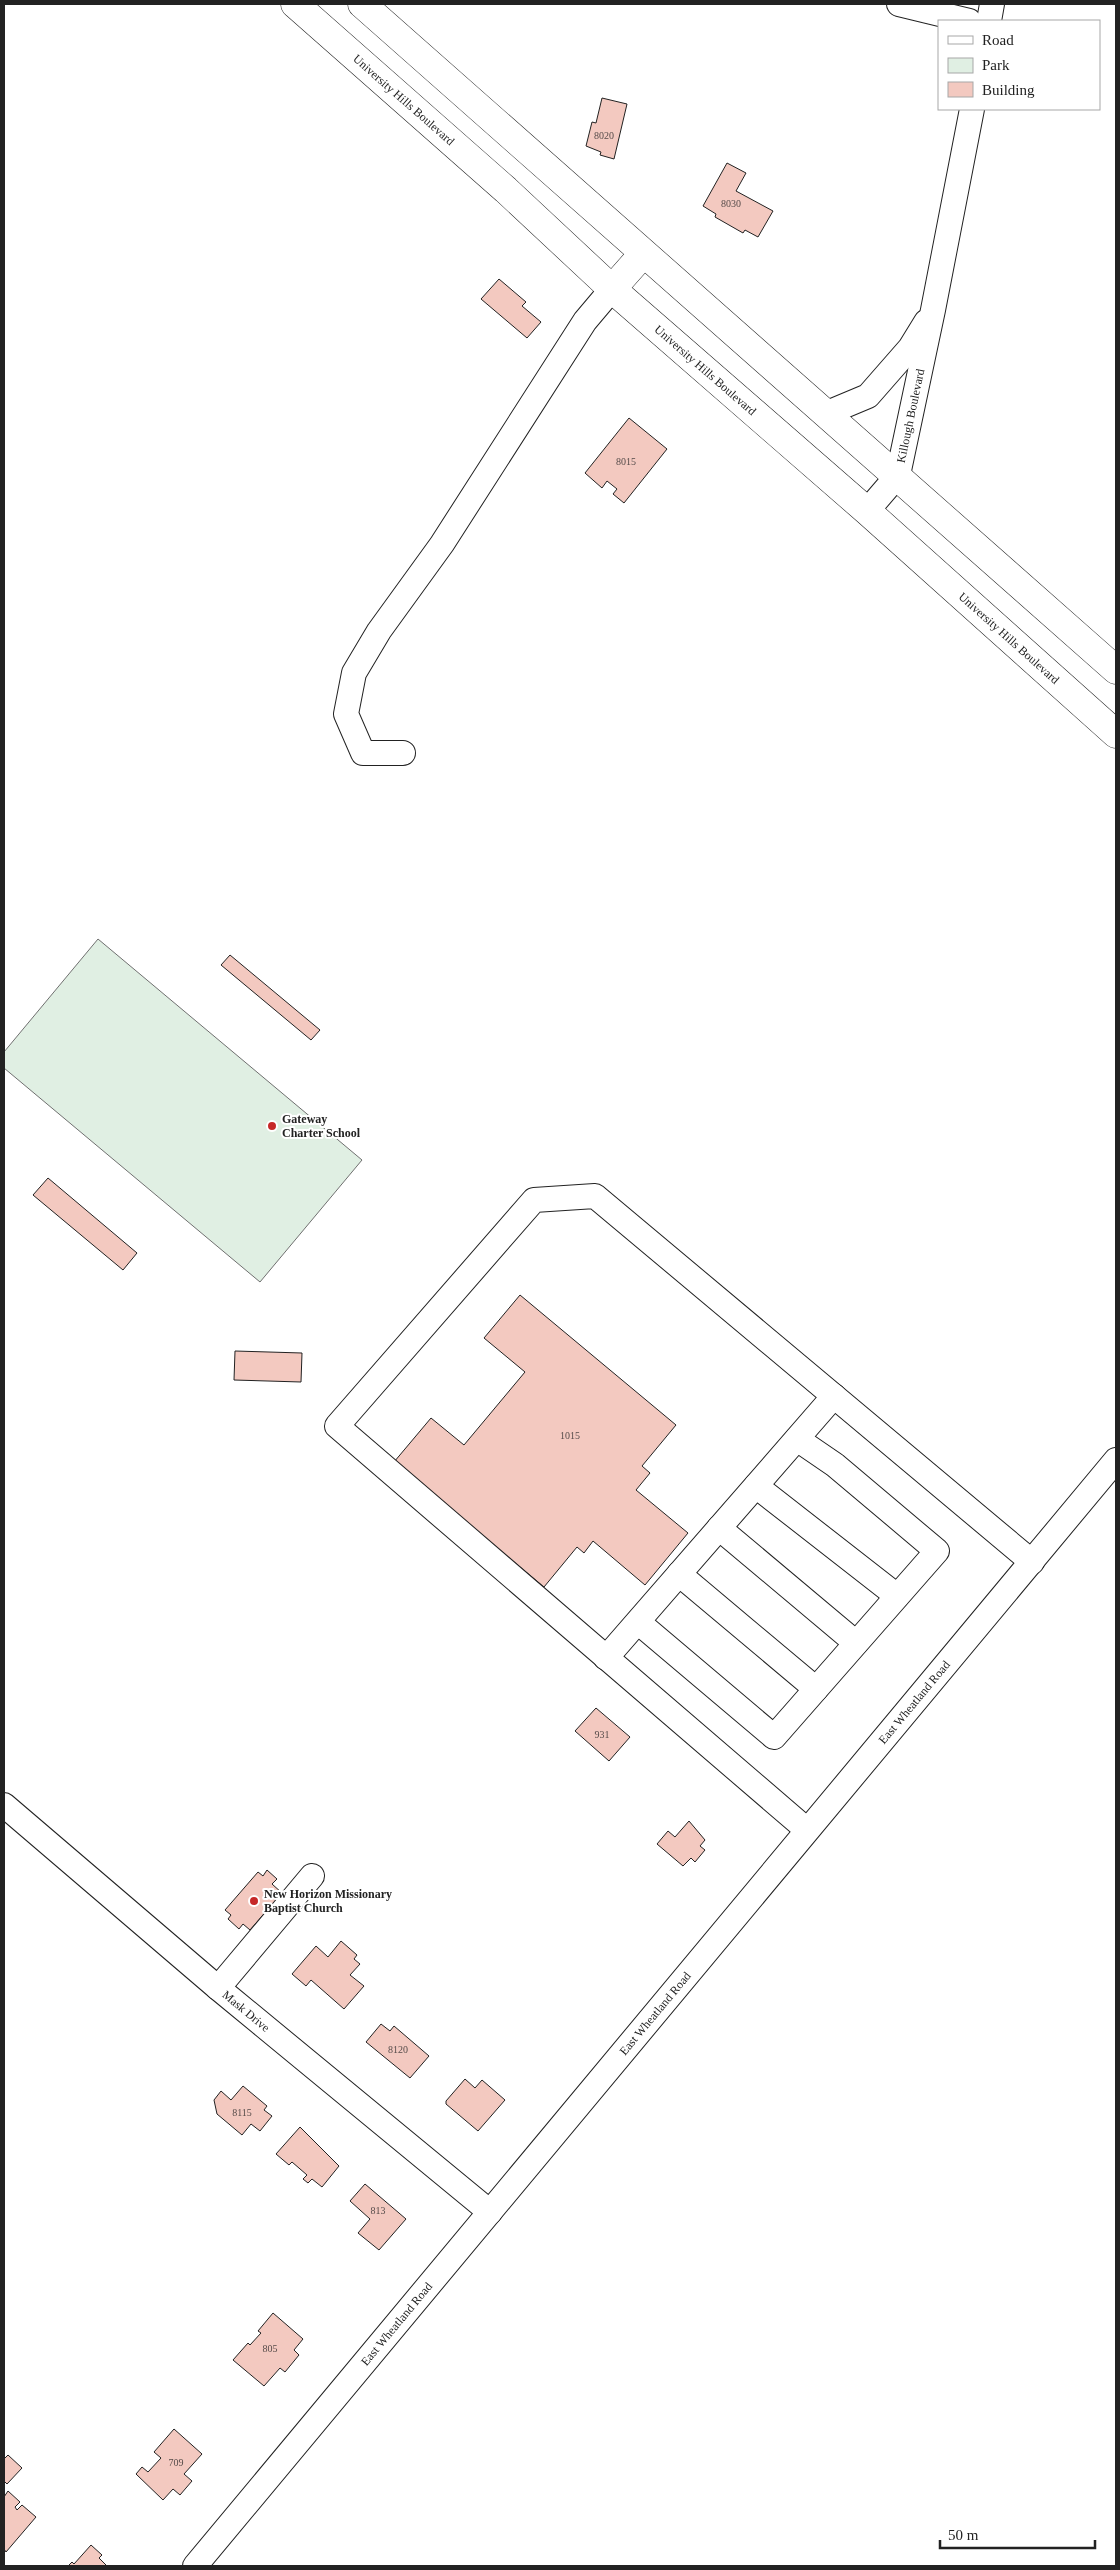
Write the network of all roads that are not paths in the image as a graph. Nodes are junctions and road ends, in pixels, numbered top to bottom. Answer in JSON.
{"nodes":[{"id":1,"x":295,"y":4,"type":"edge"},
{"id":2,"x":362,"y":4,"type":"edge"},
{"id":3,"x":899,"y":4,"type":"edge"},
{"id":4,"x":992,"y":4,"type":"edge"},
{"id":5,"x":965,"y":20,"type":"edge"},
{"id":6,"x":989,"y":20,"type":"edge"},
{"id":7,"x":972,"y":110,"type":"edge"},
{"id":8,"x":643,"y":254,"type":"junction"},
{"id":9,"x":612,"y":289,"type":"junction"},
{"id":10,"x":933,"y":310,"type":"junction"},
{"id":11,"x":825,"y":414,"type":"junction"},
{"id":12,"x":898,"y":475,"type":"junction"},
{"id":13,"x":867,"y":511,"type":"junction"},
{"id":14,"x":1116,"y":670,"type":"edge"},
{"id":15,"x":1116,"y":734,"type":"edge"},
{"id":16,"x":403,"y":753,"type":"dead end"},
{"id":17,"x":834,"y":1396,"type":"junction"},
{"id":18,"x":797,"y":1440,"type":"junction"},
{"id":19,"x":1116,"y":1460,"type":"edge"},
{"id":20,"x":756,"y":1486,"type":"junction"},
{"id":21,"x":719,"y":1528,"type":"junction"},
{"id":22,"x":1032,"y":1562,"type":"junction"},
{"id":23,"x":679,"y":1574,"type":"junction"},
{"id":24,"x":898,"y":1596,"type":"junction"},
{"id":25,"x":638,"y":1622,"type":"junction"},
{"id":26,"x":856,"y":1643,"type":"junction"},
{"id":27,"x":606,"y":1658,"type":"junction"},
{"id":28,"x":816,"y":1689,"type":"junction"},
{"id":29,"x":4,"y":1805,"type":"edge"},
{"id":30,"x":806,"y":1830,"type":"junction"},
{"id":31,"x":312,"y":1876,"type":"dead end"},
{"id":32,"x":218,"y":1988,"type":"junction"},
{"id":33,"x":490,"y":2212,"type":"junction"},
{"id":34,"x":195,"y":2566,"type":"edge"}],
"edges":[{"from":1,"to":9,"type":"main road","name":"University Hills Boulevard"},
{"from":2,"to":8,"type":"main road"},
{"from":3,"to":5,"type":"street"},
{"from":4,"to":6,"type":"street"},
{"from":7,"to":10,"type":"street","name":"Killough Boulevard"},
{"from":8,"to":9,"type":"main road"},
{"from":8,"to":11,"type":"main road"},
{"from":9,"to":13,"type":"main road","name":"University Hills Boulevard"},
{"from":9,"to":16,"type":"street"},
{"from":10,"to":11,"type":"street","name":"Killough Boulevard"},
{"from":10,"to":12,"type":"street","name":"Killough Boulevard"},
{"from":11,"to":12,"type":"main road"},
{"from":12,"to":13,"type":"street","name":"Killough Boulevard"},
{"from":12,"to":14,"type":"main road"},
{"from":13,"to":15,"type":"main road","name":"University Hills Boulevard"},
{"from":17,"to":18,"type":"street"},
{"from":17,"to":22,"type":"street"},
{"from":17,"to":27,"type":"street"},
{"from":18,"to":20,"type":"street"},
{"from":18,"to":24,"type":"street"},
{"from":19,"to":22,"type":"street","name":"East Wheatland Road"},
{"from":20,"to":21,"type":"street"},
{"from":20,"to":24,"type":"street"},
{"from":21,"to":23,"type":"street"},
{"from":21,"to":26,"type":"street"},
{"from":22,"to":30,"type":"street","name":"East Wheatland Road"},
{"from":23,"to":25,"type":"street"},
{"from":23,"to":28,"type":"street"},
{"from":24,"to":26,"type":"street"},
{"from":25,"to":27,"type":"street"},
{"from":25,"to":28,"type":"street"},
{"from":26,"to":28,"type":"street"},
{"from":27,"to":30,"type":"street"},
{"from":29,"to":32,"type":"street","name":"Mask Drive"},
{"from":30,"to":33,"type":"street","name":"East Wheatland Road"},
{"from":31,"to":32,"type":"street"},
{"from":32,"to":33,"type":"street","name":"Mask Drive"},
{"from":33,"to":34,"type":"street","name":"East Wheatland Road"}]}
